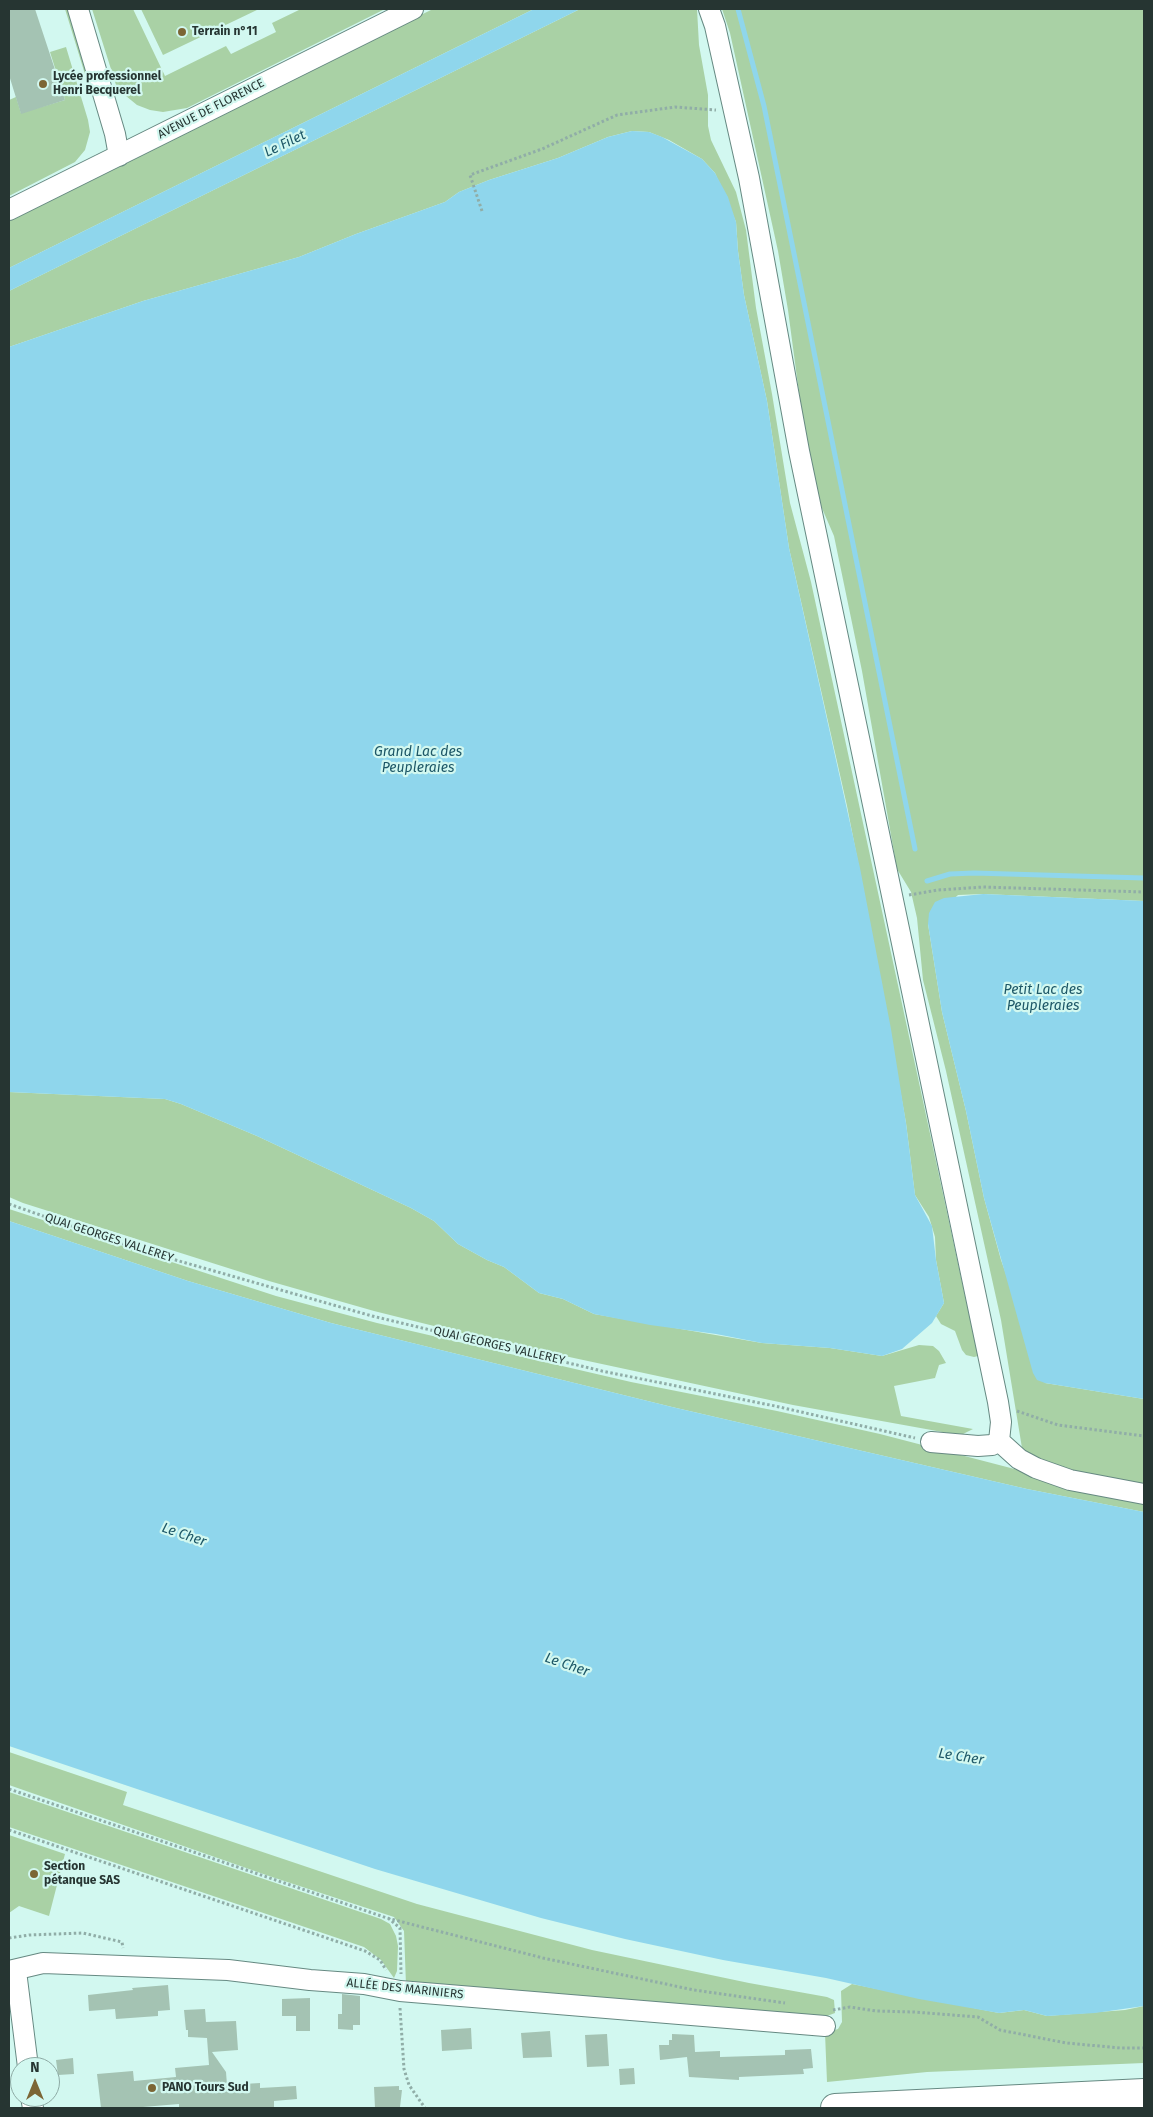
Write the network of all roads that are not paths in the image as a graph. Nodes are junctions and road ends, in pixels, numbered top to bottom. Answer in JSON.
{"nodes":[{"id":1,"x":78,"y":9,"type":"edge"},
{"id":2,"x":413,"y":9,"type":"edge"},
{"id":3,"x":709,"y":9,"type":"edge"},
{"id":4,"x":119,"y":156,"type":"junction"},
{"id":5,"x":9,"y":210,"type":"edge"},
{"id":6,"x":999,"y":1441,"type":"junction"},
{"id":7,"x":931,"y":1442,"type":"road end"},
{"id":8,"x":1144,"y":1494,"type":"edge"},
{"id":9,"x":12,"y":1971,"type":"edge"},
{"id":10,"x":826,"y":2018,"type":"road end"},
{"id":11,"x":26,"y":2057,"type":"edge"},
{"id":12,"x":1144,"y":2093,"type":"edge"},
{"id":13,"x":835,"y":2108,"type":"edge"}],
"edges":[{"from":1,"to":4,"type":"street"},
{"from":2,"to":4,"type":"street","name":"AVENUE DE FLORENCE"},
{"from":3,"to":6,"type":"street"},
{"from":4,"to":5,"type":"street","name":"AVENUE DE FLORENCE"},
{"from":6,"to":7,"type":"street"},
{"from":6,"to":8,"type":"street"},
{"from":9,"to":10,"type":"street","name":"ALLÉE DES MARINIERS"},
{"from":9,"to":11,"type":"street","name":"ALLÉE DES MARINIERS"},
{"from":12,"to":13,"type":"main road"}]}
